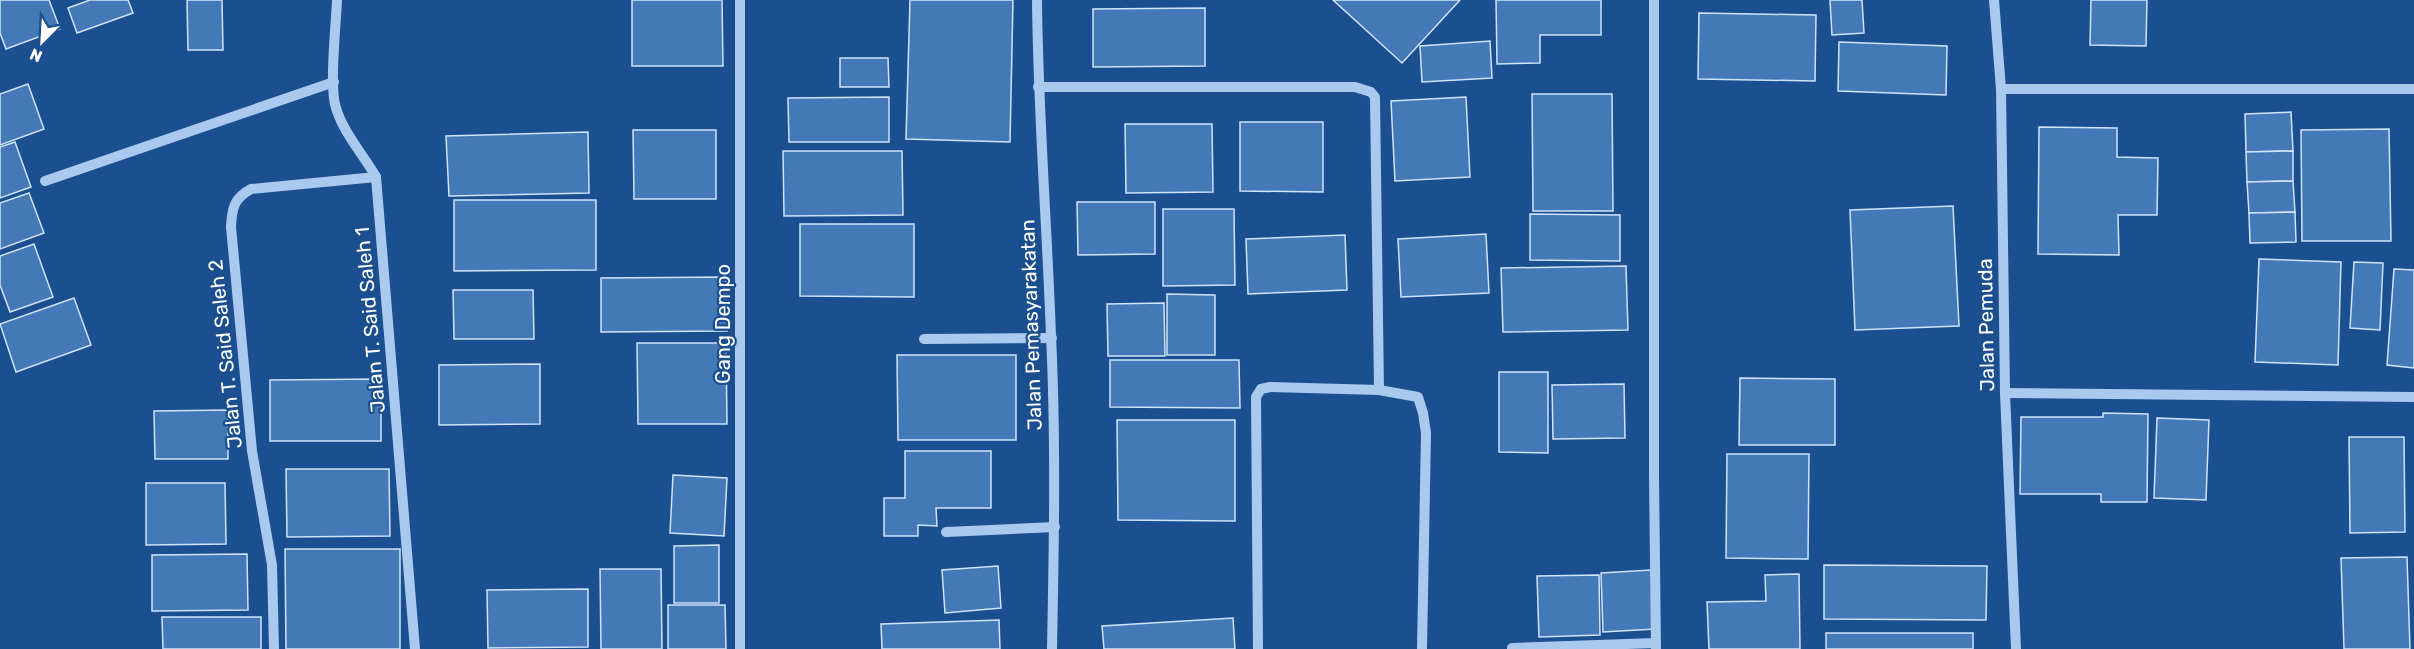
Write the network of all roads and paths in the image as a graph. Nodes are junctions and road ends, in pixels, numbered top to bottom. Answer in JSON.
{"nodes":[{"id":1,"x":337,"y":0,"type":"edge"},
{"id":2,"x":740,"y":0,"type":"edge"},
{"id":3,"x":1037,"y":0,"type":"edge"},
{"id":4,"x":1654,"y":0,"type":"edge"},
{"id":5,"x":1994,"y":0,"type":"edge"},
{"id":6,"x":334,"y":82,"type":"junction"},
{"id":7,"x":1038,"y":87,"type":"junction"},
{"id":8,"x":2001,"y":89,"type":"junction"},
{"id":9,"x":2414,"y":89,"type":"edge"},
{"id":10,"x":376,"y":177,"type":"junction"},
{"id":11,"x":45,"y":181,"type":"dead end"},
{"id":12,"x":1052,"y":338,"type":"junction"},
{"id":13,"x":924,"y":339,"type":"dead end"},
{"id":14,"x":1379,"y":390,"type":"junction"},
{"id":15,"x":2005,"y":393,"type":"junction"},
{"id":16,"x":2414,"y":397,"type":"edge"},
{"id":17,"x":1055,"y":527,"type":"junction"},
{"id":18,"x":946,"y":532,"type":"dead end"},
{"id":19,"x":1656,"y":646,"type":"edge"},
{"id":20,"x":1512,"y":648,"type":"edge"},
{"id":21,"x":274,"y":649,"type":"edge"},
{"id":22,"x":415,"y":649,"type":"edge"},
{"id":23,"x":740,"y":649,"type":"edge"},
{"id":24,"x":1052,"y":649,"type":"edge"},
{"id":25,"x":1258,"y":649,"type":"edge"},
{"id":26,"x":1422,"y":649,"type":"edge"},
{"id":27,"x":2016,"y":649,"type":"edge"}],
"edges":[{"from":1,"to":6,"type":"street","name":"Jalan T. Said Saleh 1"},
{"from":2,"to":23,"type":"street","name":"Gang Dempo"},
{"from":3,"to":7,"type":"street","name":"Jalan Pemasyarakatan"},
{"from":4,"to":19,"type":"street"},
{"from":5,"to":8,"type":"street","name":"Jalan Pemuda"},
{"from":6,"to":10,"type":"street","name":"Jalan T. Said Saleh 1"},
{"from":6,"to":11,"type":"street"},
{"from":7,"to":12,"type":"street","name":"Jalan Pemasyarakatan"},
{"from":7,"to":14,"type":"street"},
{"from":8,"to":9,"type":"street"},
{"from":8,"to":15,"type":"street","name":"Jalan Pemuda"},
{"from":10,"to":21,"type":"street","name":"Jalan T. Said Saleh 2"},
{"from":10,"to":22,"type":"street","name":"Jalan T. Said Saleh 1"},
{"from":12,"to":13,"type":"street"},
{"from":12,"to":17,"type":"street","name":"Jalan Pemasyarakatan"},
{"from":14,"to":25,"type":"street"},
{"from":14,"to":26,"type":"street"},
{"from":15,"to":16,"type":"street"},
{"from":15,"to":27,"type":"street","name":"Jalan Pemuda"},
{"from":17,"to":18,"type":"street"},
{"from":17,"to":24,"type":"street","name":"Jalan Pemasyarakatan"},
{"from":19,"to":20,"type":"street"}]}
